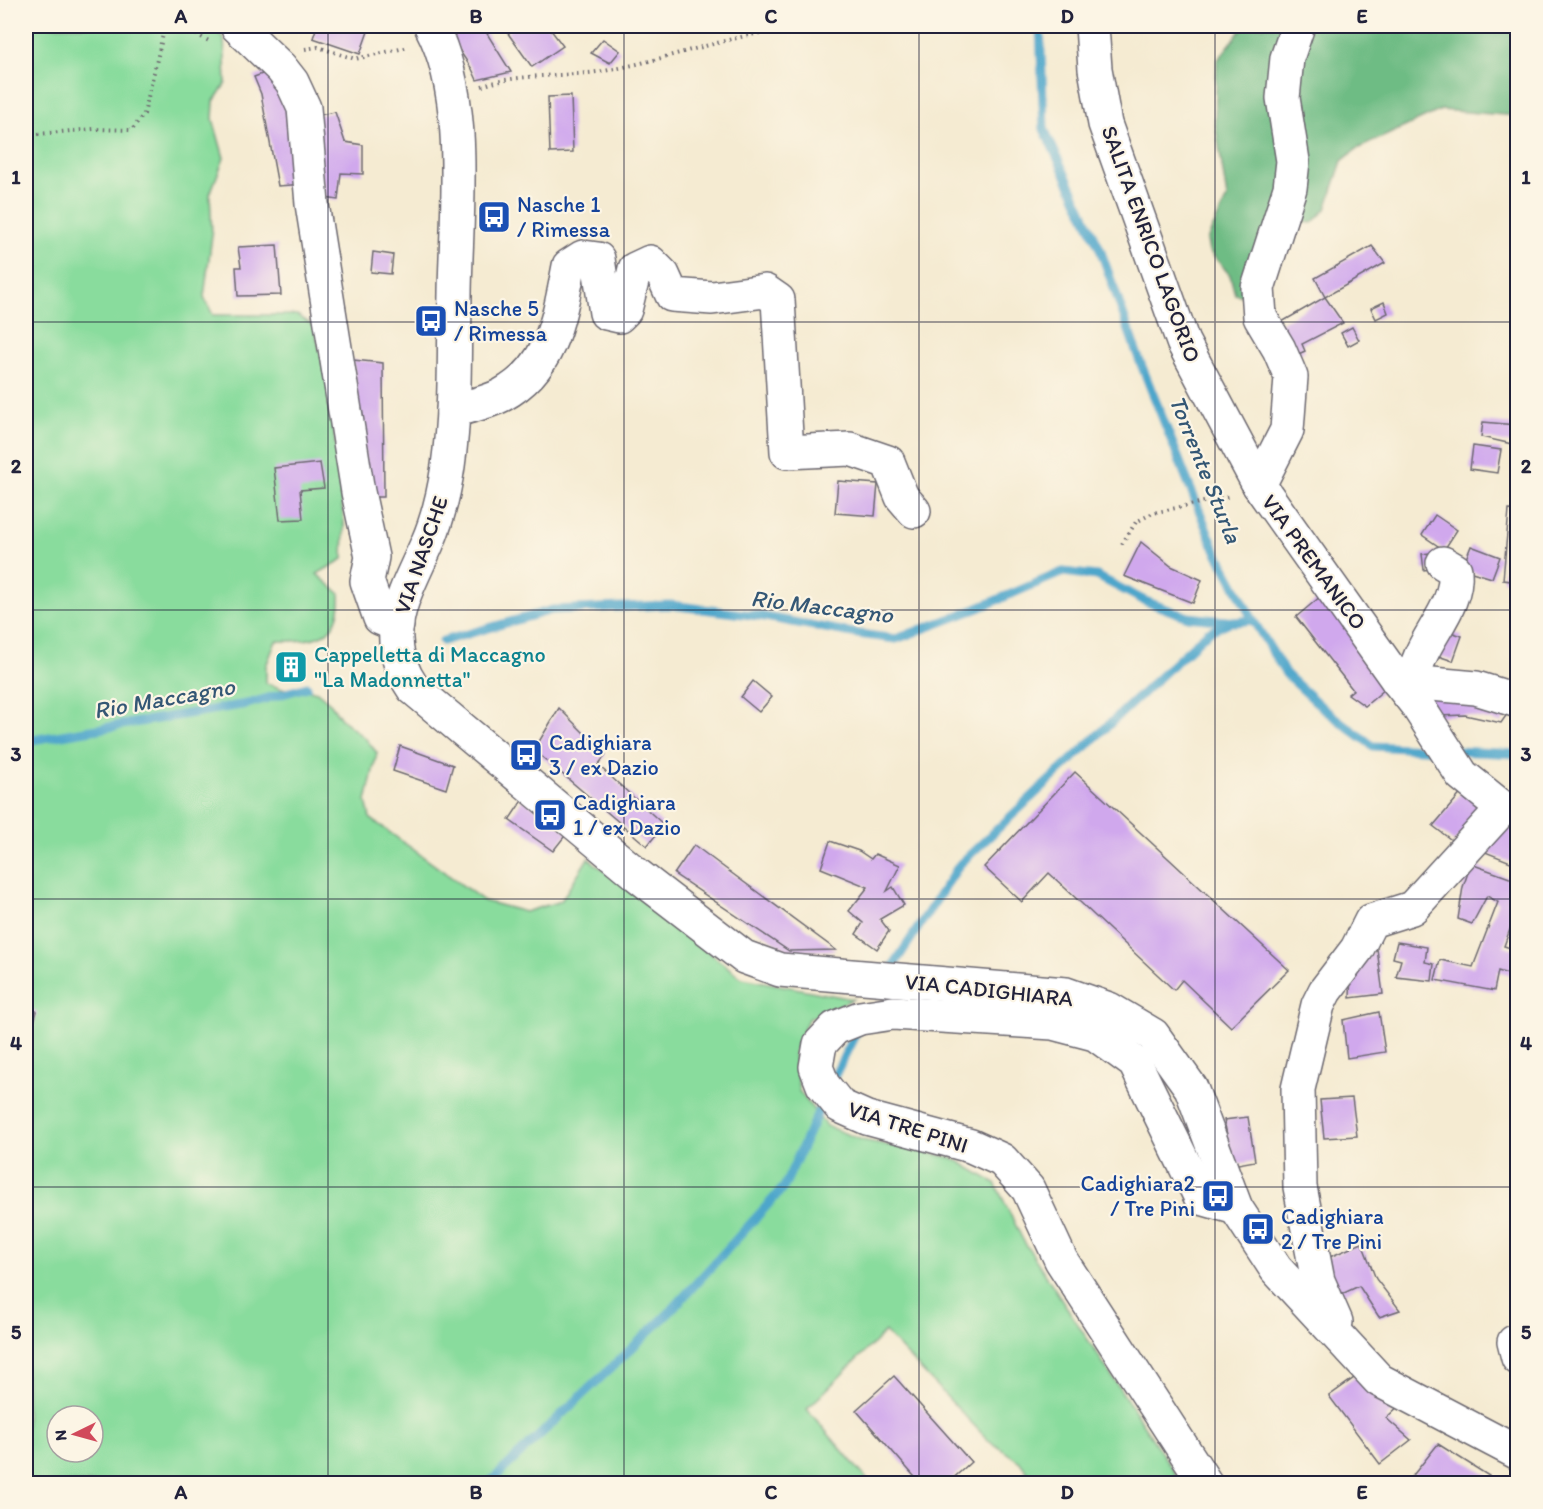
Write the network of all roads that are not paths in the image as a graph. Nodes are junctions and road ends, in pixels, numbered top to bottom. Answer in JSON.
{"nodes":[{"id":1,"x":237,"y":26,"type":"edge"},
{"id":2,"x":1092,"y":26,"type":"edge"},
{"id":3,"x":1298,"y":26,"type":"edge"},
{"id":4,"x":435,"y":33,"type":"edge"},
{"id":5,"x":453,"y":411,"type":"junction"},
{"id":6,"x":1246,"y":490,"type":"junction"},
{"id":7,"x":914,"y":511,"type":"dead end"},
{"id":8,"x":1443,"y":563,"type":"dead end"},
{"id":9,"x":397,"y":625,"type":"junction"},
{"id":10,"x":1409,"y":689,"type":"junction"},
{"id":11,"x":1518,"y":701,"type":"edge"},
{"id":12,"x":1236,"y":1208,"type":"junction"},
{"id":13,"x":1518,"y":1340,"type":"edge"},
{"id":14,"x":1346,"y":1346,"type":"junction"},
{"id":15,"x":1518,"y":1358,"type":"edge"},
{"id":16,"x":1518,"y":1453,"type":"edge"},
{"id":17,"x":1206,"y":1484,"type":"edge"}],
"edges":[{"from":1,"to":9,"type":"street","name":"VIA NASCHE"},
{"from":2,"to":6,"type":"street","name":"SALITA ENRICO LAGORIO"},
{"from":3,"to":6,"type":"street","name":"VIA PREMANICO"},
{"from":4,"to":5,"type":"street","name":"VIA NASCHE"},
{"from":5,"to":7,"type":"street"},
{"from":5,"to":9,"type":"street","name":"VIA NASCHE"},
{"from":6,"to":10,"type":"street","name":"VIA PREMANICO"},
{"from":8,"to":10,"type":"street"},
{"from":9,"to":12,"type":"street","name":"VIA CADIGHIARA"},
{"from":10,"to":11,"type":"street"},
{"from":10,"to":14,"type":"street","name":"VIA PREMANICO"},
{"from":12,"to":14,"type":"street","name":"VIA CADIGHIARA"},
{"from":12,"to":17,"type":"street","name":"VIA TRE PINI"},
{"from":13,"to":15,"type":"street"},
{"from":14,"to":16,"type":"street","name":"VIA CADIGHIARA"}]}
